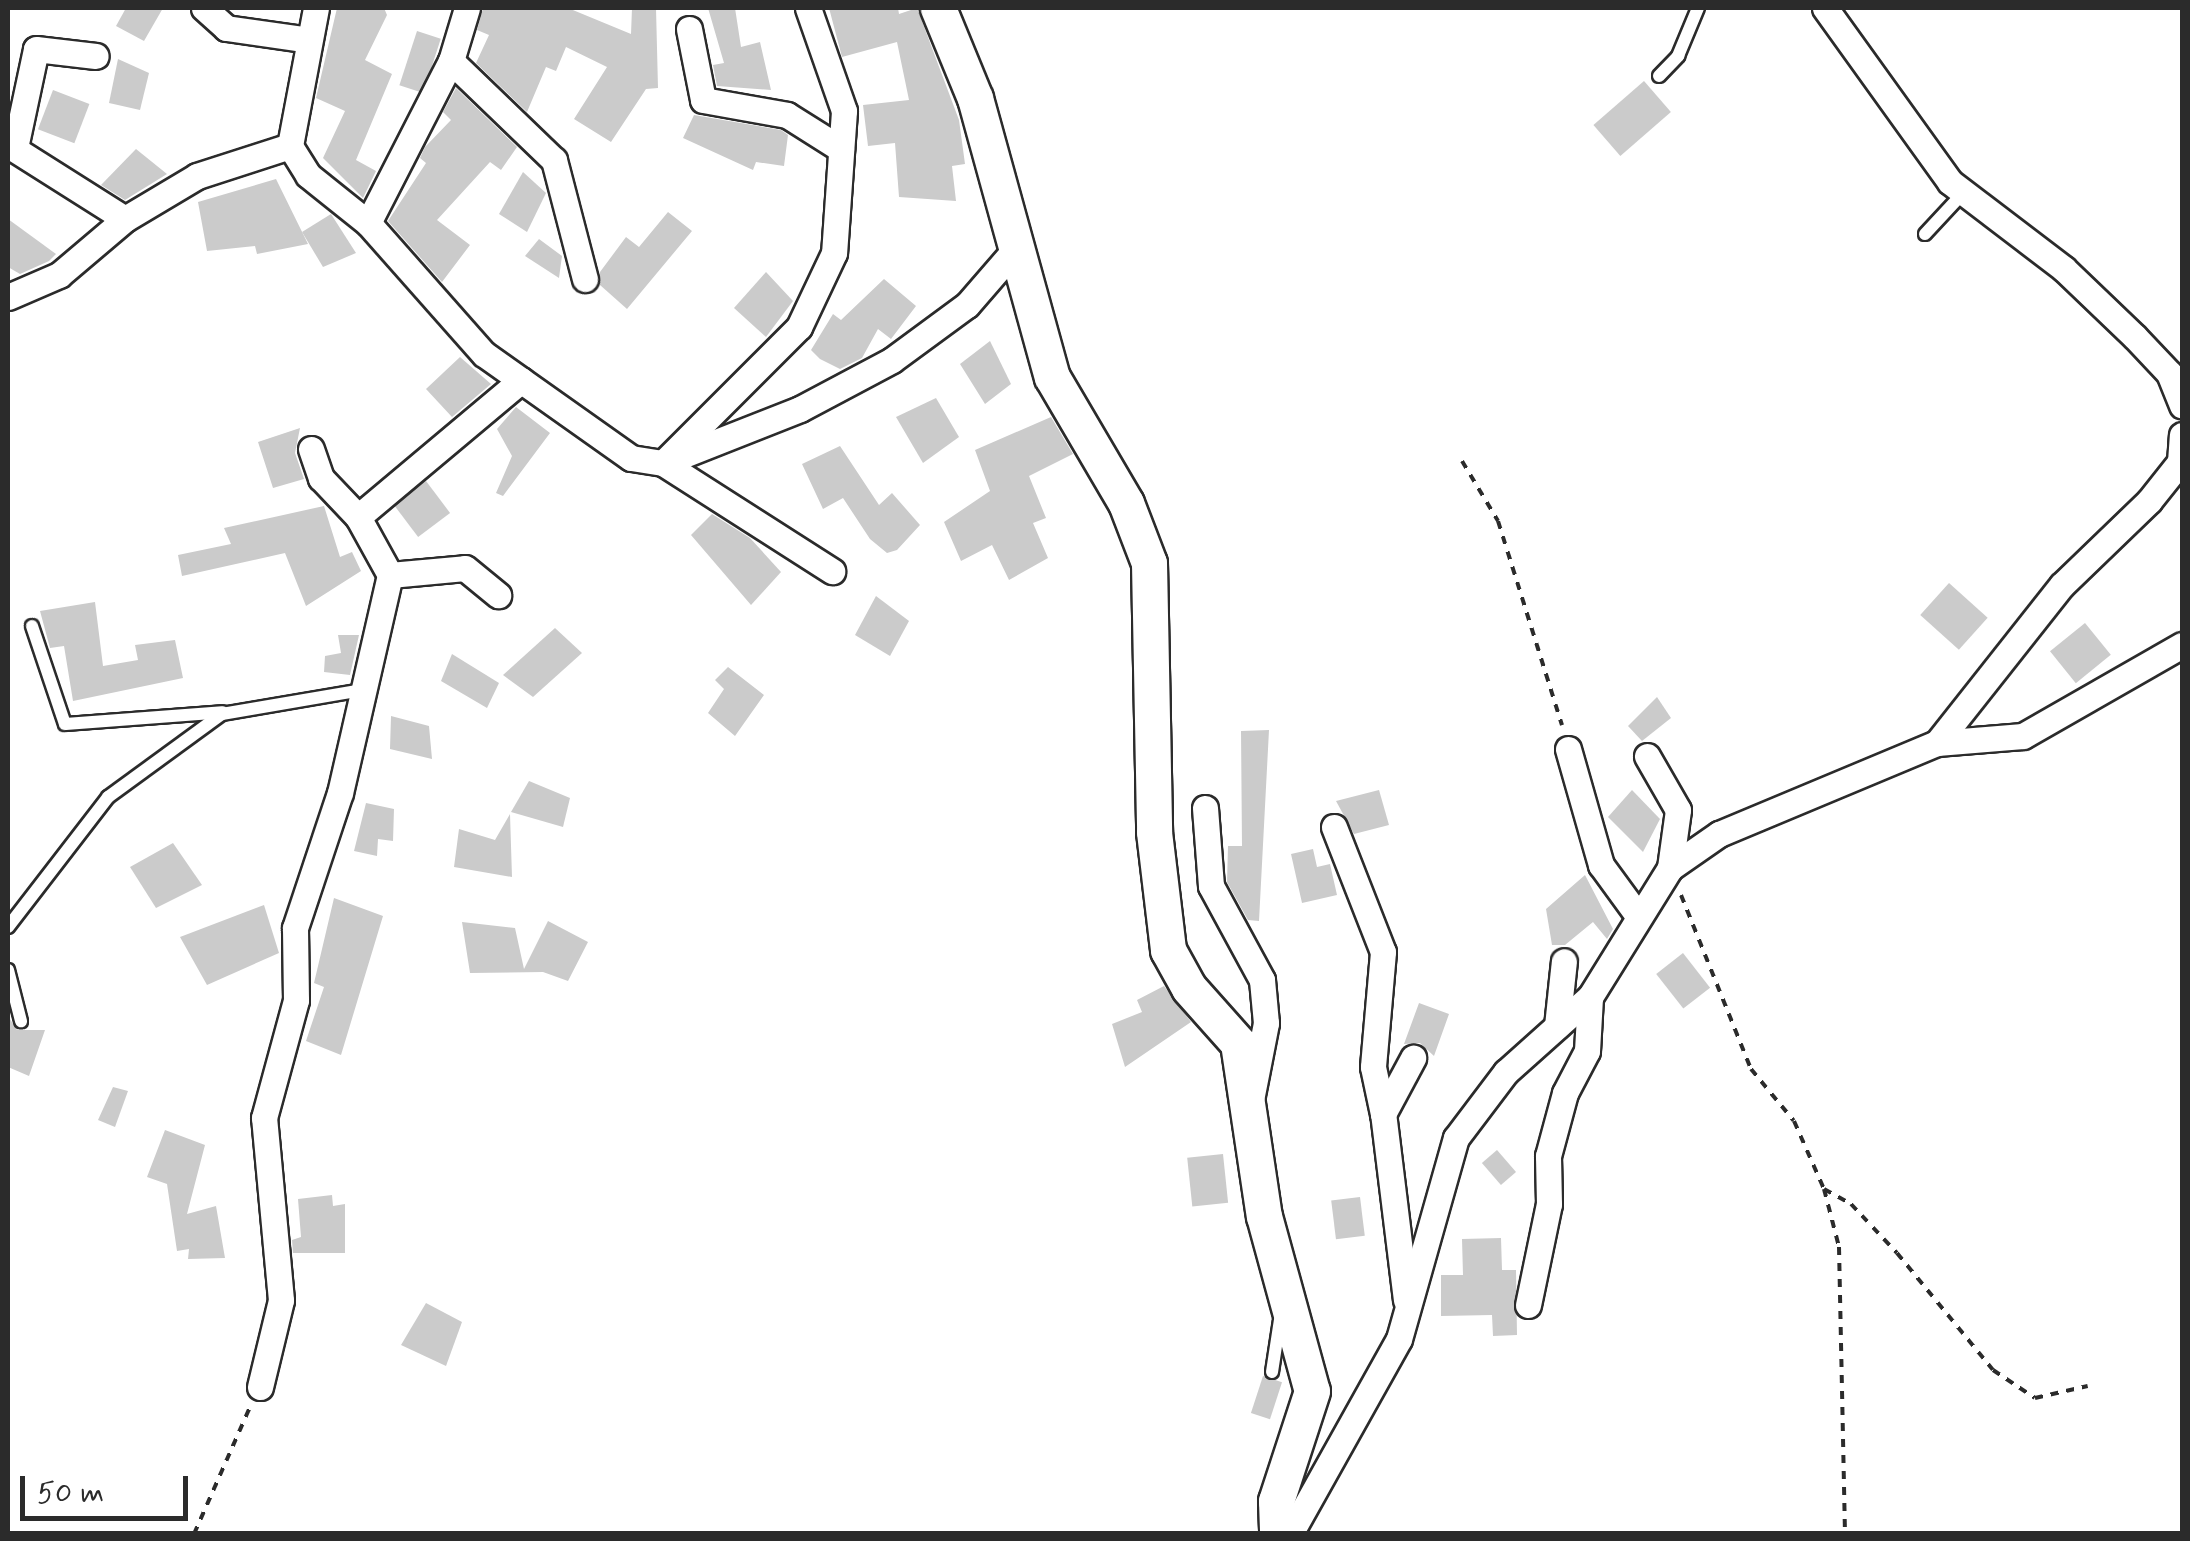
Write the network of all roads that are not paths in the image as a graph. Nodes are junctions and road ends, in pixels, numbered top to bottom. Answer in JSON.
{"nodes":[{"id":1,"x":204,"y":8,"type":"edge"},
{"id":2,"x":316,"y":8,"type":"edge"},
{"id":3,"x":467,"y":8,"type":"edge"},
{"id":4,"x":808,"y":8,"type":"edge"},
{"id":5,"x":938,"y":8,"type":"edge"},
{"id":6,"x":1698,"y":8,"type":"edge"},
{"id":7,"x":1825,"y":8,"type":"edge"},
{"id":8,"x":689,"y":29,"type":"dead end"},
{"id":9,"x":309,"y":40,"type":"junction"},
{"id":10,"x":96,"y":56,"type":"dead end"},
{"id":11,"x":451,"y":60,"type":"junction"},
{"id":12,"x":1659,"y":76,"type":"dead end"},
{"id":13,"x":290,"y":146,"type":"junction"},
{"id":14,"x":11,"y":147,"type":"edge"},
{"id":15,"x":841,"y":149,"type":"junction"},
{"id":16,"x":1964,"y":192,"type":"junction"},
{"id":17,"x":125,"y":220,"type":"junction"},
{"id":18,"x":368,"y":222,"type":"junction"},
{"id":19,"x":1925,"y":234,"type":"dead end"},
{"id":20,"x":1019,"y":245,"type":"junction"},
{"id":21,"x":584,"y":279,"type":"dead end"},
{"id":22,"x":8,"y":297,"type":"edge"},
{"id":23,"x":521,"y":380,"type":"junction"},
{"id":24,"x":2182,"y":406,"type":"edge"},
{"id":25,"x":2182,"y":434,"type":"edge"},
{"id":26,"x":312,"y":449,"type":"dead end"},
{"id":27,"x":663,"y":463,"type":"junction"},
{"id":28,"x":358,"y":517,"type":"junction"},
{"id":29,"x":832,"y":571,"type":"dead end"},
{"id":30,"x":390,"y":574,"type":"junction"},
{"id":31,"x":498,"y":595,"type":"dead end"},
{"id":32,"x":32,"y":626,"type":"dead end"},
{"id":33,"x":2182,"y":645,"type":"edge"},
{"id":34,"x":363,"y":690,"type":"junction"},
{"id":35,"x":242,"y":711,"type":"junction"},
{"id":36,"x":1937,"y":743,"type":"junction"},
{"id":37,"x":1568,"y":750,"type":"road end"},
{"id":38,"x":1647,"y":756,"type":"dead end"},
{"id":39,"x":1206,"y":808,"type":"dead end"},
{"id":40,"x":1334,"y":828,"type":"dead end"},
{"id":41,"x":1670,"y":868,"type":"junction"},
{"id":42,"x":1636,"y":913,"type":"junction"},
{"id":43,"x":8,"y":927,"type":"edge"},
{"id":44,"x":1564,"y":961,"type":"dead end"},
{"id":45,"x":8,"y":970,"type":"edge"},
{"id":46,"x":1590,"y":997,"type":"junction"},
{"id":47,"x":21,"y":1021,"type":"dead end"},
{"id":48,"x":1557,"y":1026,"type":"junction"},
{"id":49,"x":1412,"y":1058,"type":"dead end"},
{"id":50,"x":1384,"y":1114,"type":"junction"},
{"id":51,"x":1246,"y":1119,"type":"junction"},
{"id":52,"x":1288,"y":1287,"type":"junction"},
{"id":53,"x":1406,"y":1300,"type":"junction"},
{"id":54,"x":1528,"y":1305,"type":"dead end"},
{"id":55,"x":1272,"y":1372,"type":"dead end"},
{"id":56,"x":260,"y":1388,"type":"road end"},
{"id":57,"x":1277,"y":1534,"type":"edge"},
{"id":58,"x":1290,"y":1534,"type":"edge"}],
"edges":[{"from":1,"to":9,"type":"street"},
{"from":2,"to":9,"type":"street"},
{"from":3,"to":11,"type":"street"},
{"from":4,"to":15,"type":"street"},
{"from":5,"to":20,"type":"main road"},
{"from":6,"to":12,"type":"lane"},
{"from":7,"to":16,"type":"street"},
{"from":8,"to":15,"type":"street"},
{"from":9,"to":13,"type":"street"},
{"from":10,"to":14,"type":"street"},
{"from":11,"to":18,"type":"street"},
{"from":11,"to":21,"type":"street"},
{"from":13,"to":17,"type":"street"},
{"from":13,"to":18,"type":"street"},
{"from":14,"to":17,"type":"street"},
{"from":15,"to":27,"type":"street"},
{"from":16,"to":19,"type":"lane"},
{"from":16,"to":24,"type":"street"},
{"from":17,"to":22,"type":"street"},
{"from":18,"to":23,"type":"street"},
{"from":20,"to":27,"type":"street"},
{"from":20,"to":51,"type":"main road"},
{"from":23,"to":27,"type":"street"},
{"from":23,"to":28,"type":"street"},
{"from":25,"to":36,"type":"street"},
{"from":26,"to":28,"type":"street"},
{"from":27,"to":29,"type":"street"},
{"from":28,"to":30,"type":"street"},
{"from":30,"to":31,"type":"street"},
{"from":30,"to":34,"type":"street"},
{"from":32,"to":35,"type":"lane"},
{"from":33,"to":36,"type":"street"},
{"from":34,"to":35,"type":"lane"},
{"from":34,"to":56,"type":"street"},
{"from":35,"to":43,"type":"lane"},
{"from":36,"to":41,"type":"street"},
{"from":37,"to":42,"type":"street"},
{"from":38,"to":41,"type":"street"},
{"from":39,"to":51,"type":"street"},
{"from":40,"to":50,"type":"street"},
{"from":41,"to":42,"type":"street"},
{"from":42,"to":46,"type":"street"},
{"from":44,"to":48,"type":"street"},
{"from":45,"to":47,"type":"lane"},
{"from":46,"to":48,"type":"street"},
{"from":46,"to":54,"type":"street"},
{"from":48,"to":53,"type":"street"},
{"from":49,"to":50,"type":"street"},
{"from":50,"to":53,"type":"street"},
{"from":51,"to":52,"type":"main road"},
{"from":52,"to":55,"type":"lane"},
{"from":52,"to":57,"type":"main road"},
{"from":53,"to":58,"type":"street"}]}
